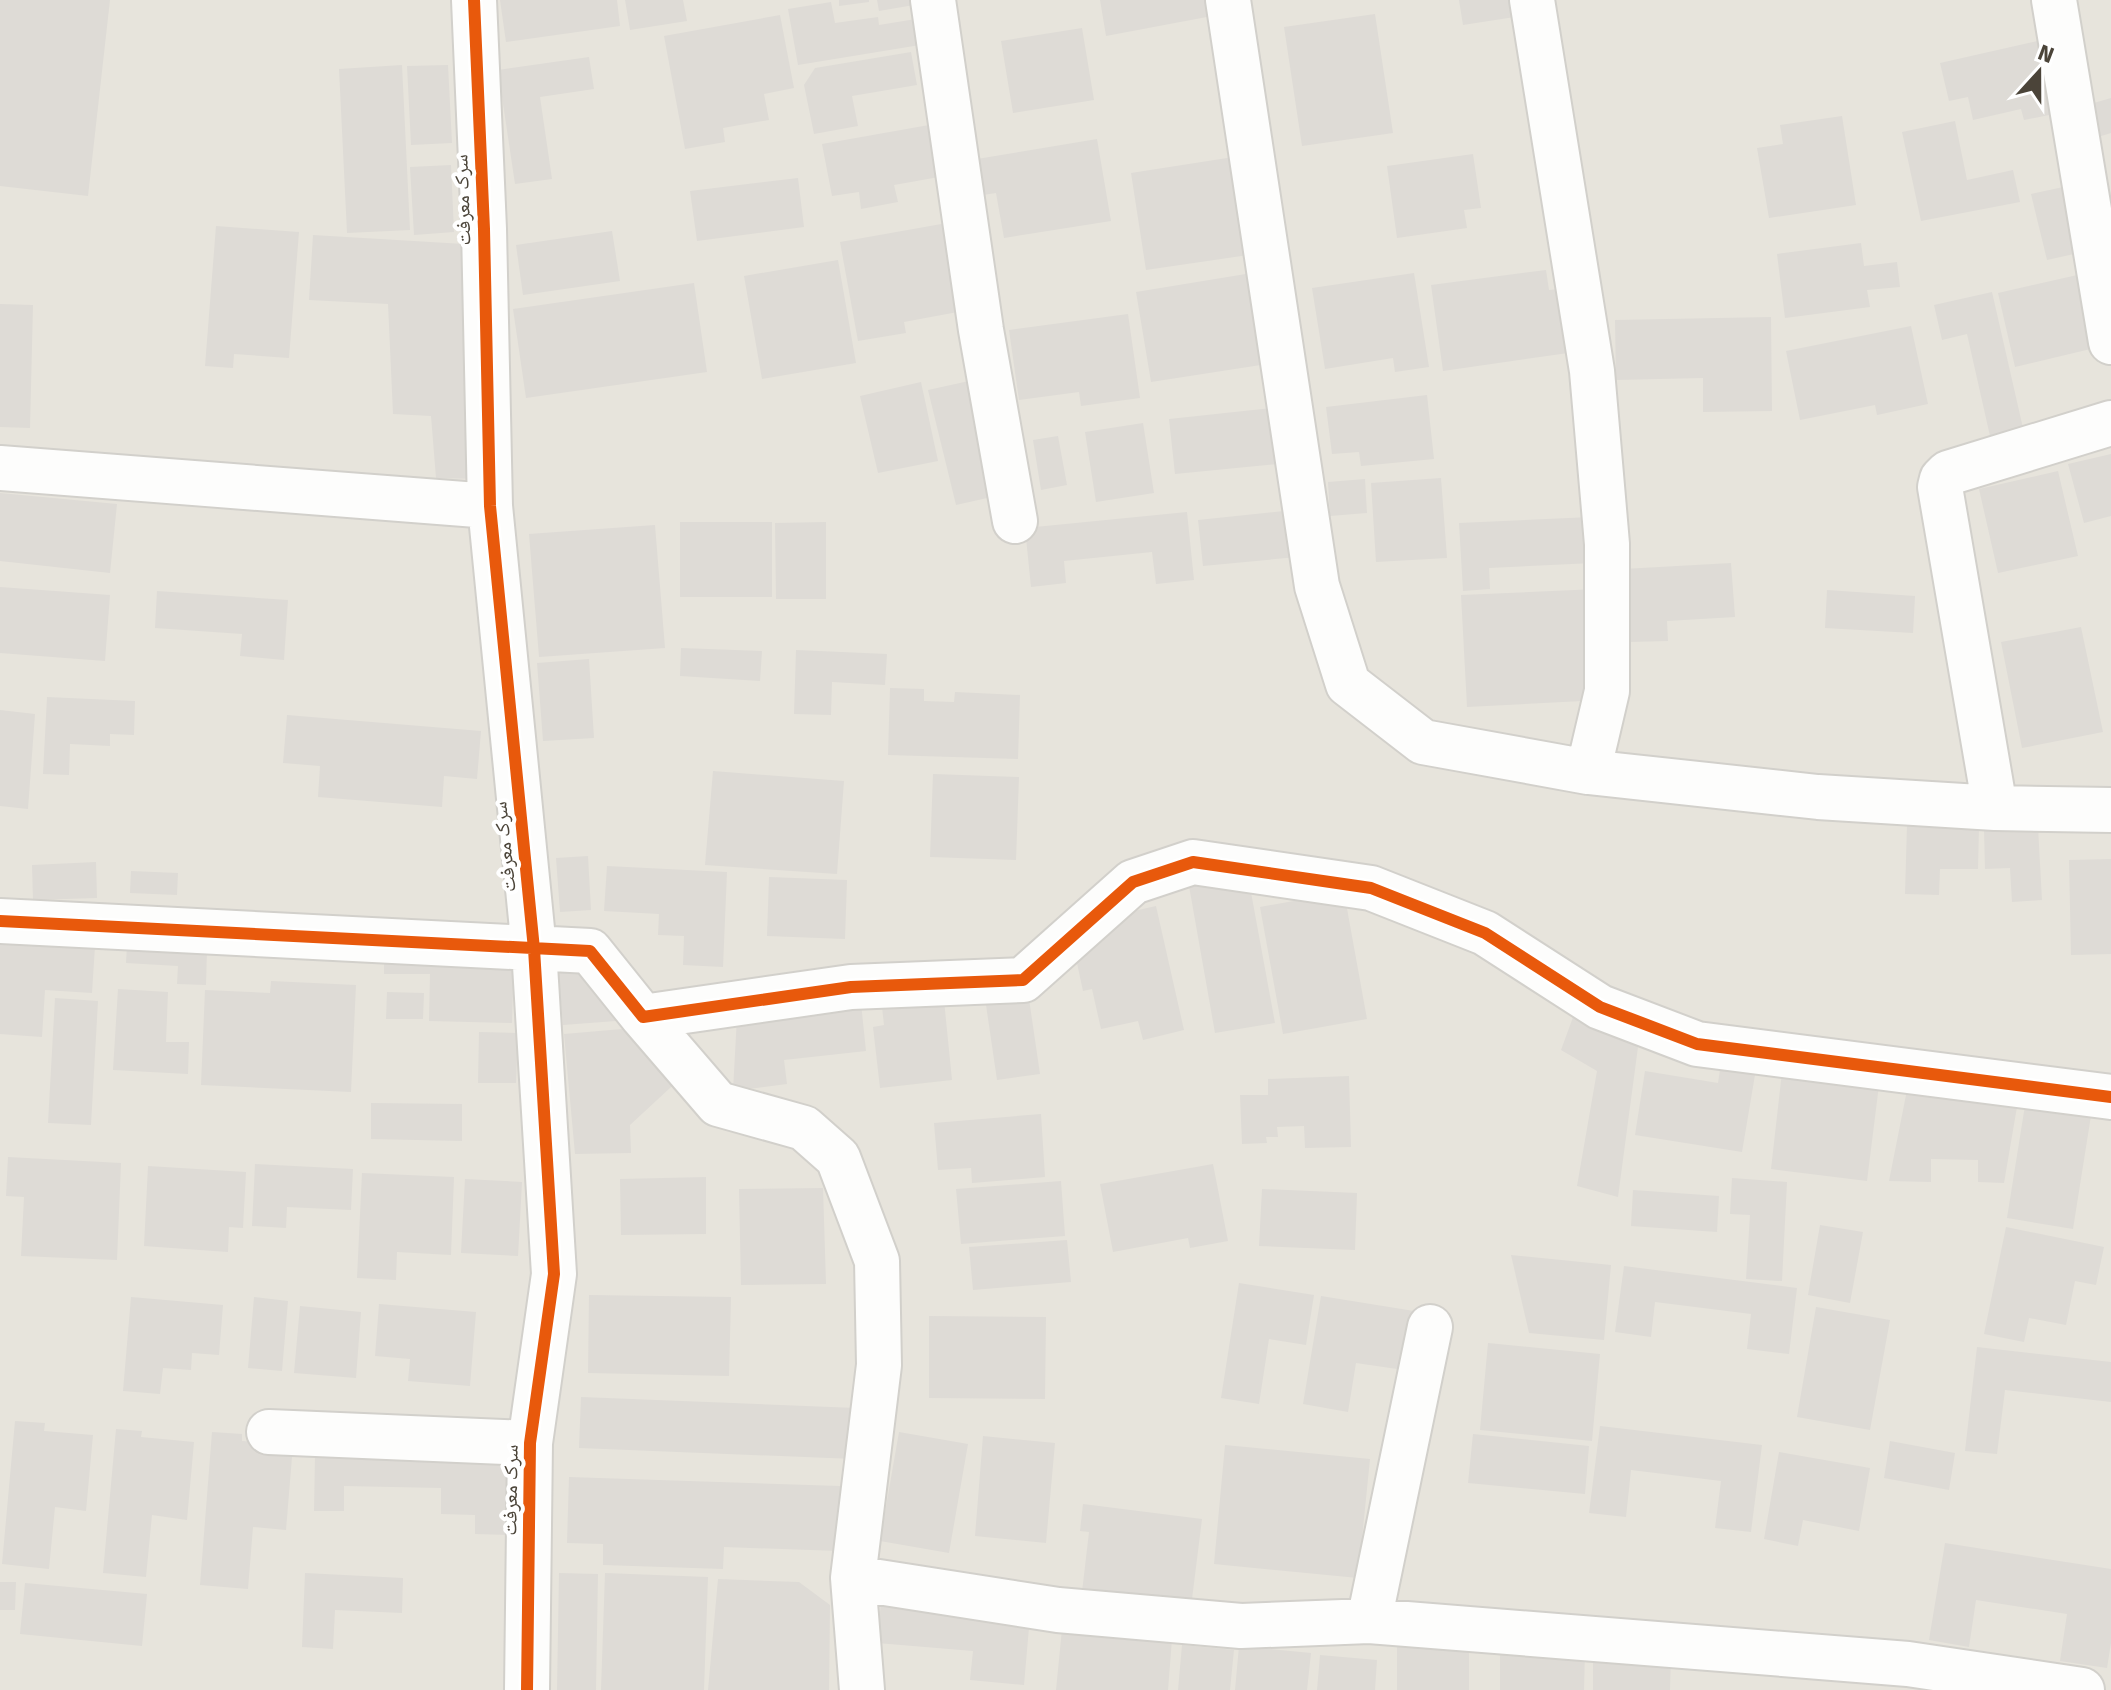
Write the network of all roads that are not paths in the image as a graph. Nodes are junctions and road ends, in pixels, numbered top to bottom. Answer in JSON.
{"nodes":[{"id":1,"x":474,"y":0,"type":"edge"},
{"id":2,"x":933,"y":0,"type":"edge"},
{"id":3,"x":1228,"y":0,"type":"edge"},
{"id":4,"x":1532,"y":0,"type":"edge"},
{"id":5,"x":2054,"y":0,"type":"edge"},
{"id":6,"x":2111,"y":342,"type":"edge"},
{"id":7,"x":2111,"y":423,"type":"edge"},
{"id":8,"x":0,"y":468,"type":"edge"},
{"id":9,"x":490,"y":506,"type":"junction"},
{"id":10,"x":1015,"y":521,"type":"dead end"},
{"id":11,"x":1588,"y":772,"type":"junction"},
{"id":12,"x":1995,"y":808,"type":"junction"},
{"id":13,"x":2111,"y":810,"type":"edge"},
{"id":14,"x":0,"y":921,"type":"edge"},
{"id":15,"x":534,"y":949,"type":"junction"},
{"id":16,"x":643,"y":1017,"type":"junction"},
{"id":17,"x":2111,"y":1097,"type":"edge"},
{"id":18,"x":1430,"y":1327,"type":"dead end"},
{"id":19,"x":269,"y":1432,"type":"dead end"},
{"id":20,"x":530,"y":1443,"type":"junction"},
{"id":21,"x":853,"y":1578,"type":"junction"},
{"id":22,"x":1369,"y":1621,"type":"junction"},
{"id":23,"x":527,"y":1690,"type":"edge"},
{"id":24,"x":862,"y":1690,"type":"edge"},
{"id":25,"x":2082,"y":1690,"type":"edge"}],
"edges":[{"from":1,"to":9,"type":"street","name":"سرک معرفت"},
{"from":2,"to":10,"type":"street"},
{"from":3,"to":11,"type":"street"},
{"from":4,"to":11,"type":"street"},
{"from":5,"to":6,"type":"street"},
{"from":7,"to":12,"type":"street"},
{"from":8,"to":9,"type":"street"},
{"from":9,"to":15,"type":"street","name":"سرک معرفت"},
{"from":11,"to":12,"type":"street"},
{"from":12,"to":13,"type":"street"},
{"from":14,"to":15,"type":"street"},
{"from":15,"to":16,"type":"street"},
{"from":15,"to":20,"type":"street","name":"سرک معرفت"},
{"from":16,"to":17,"type":"street"},
{"from":16,"to":21,"type":"street"},
{"from":18,"to":22,"type":"street"},
{"from":19,"to":20,"type":"street"},
{"from":20,"to":23,"type":"street","name":"سرک معرفت"},
{"from":21,"to":22,"type":"street"},
{"from":21,"to":24,"type":"street"},
{"from":22,"to":25,"type":"street"}]}
